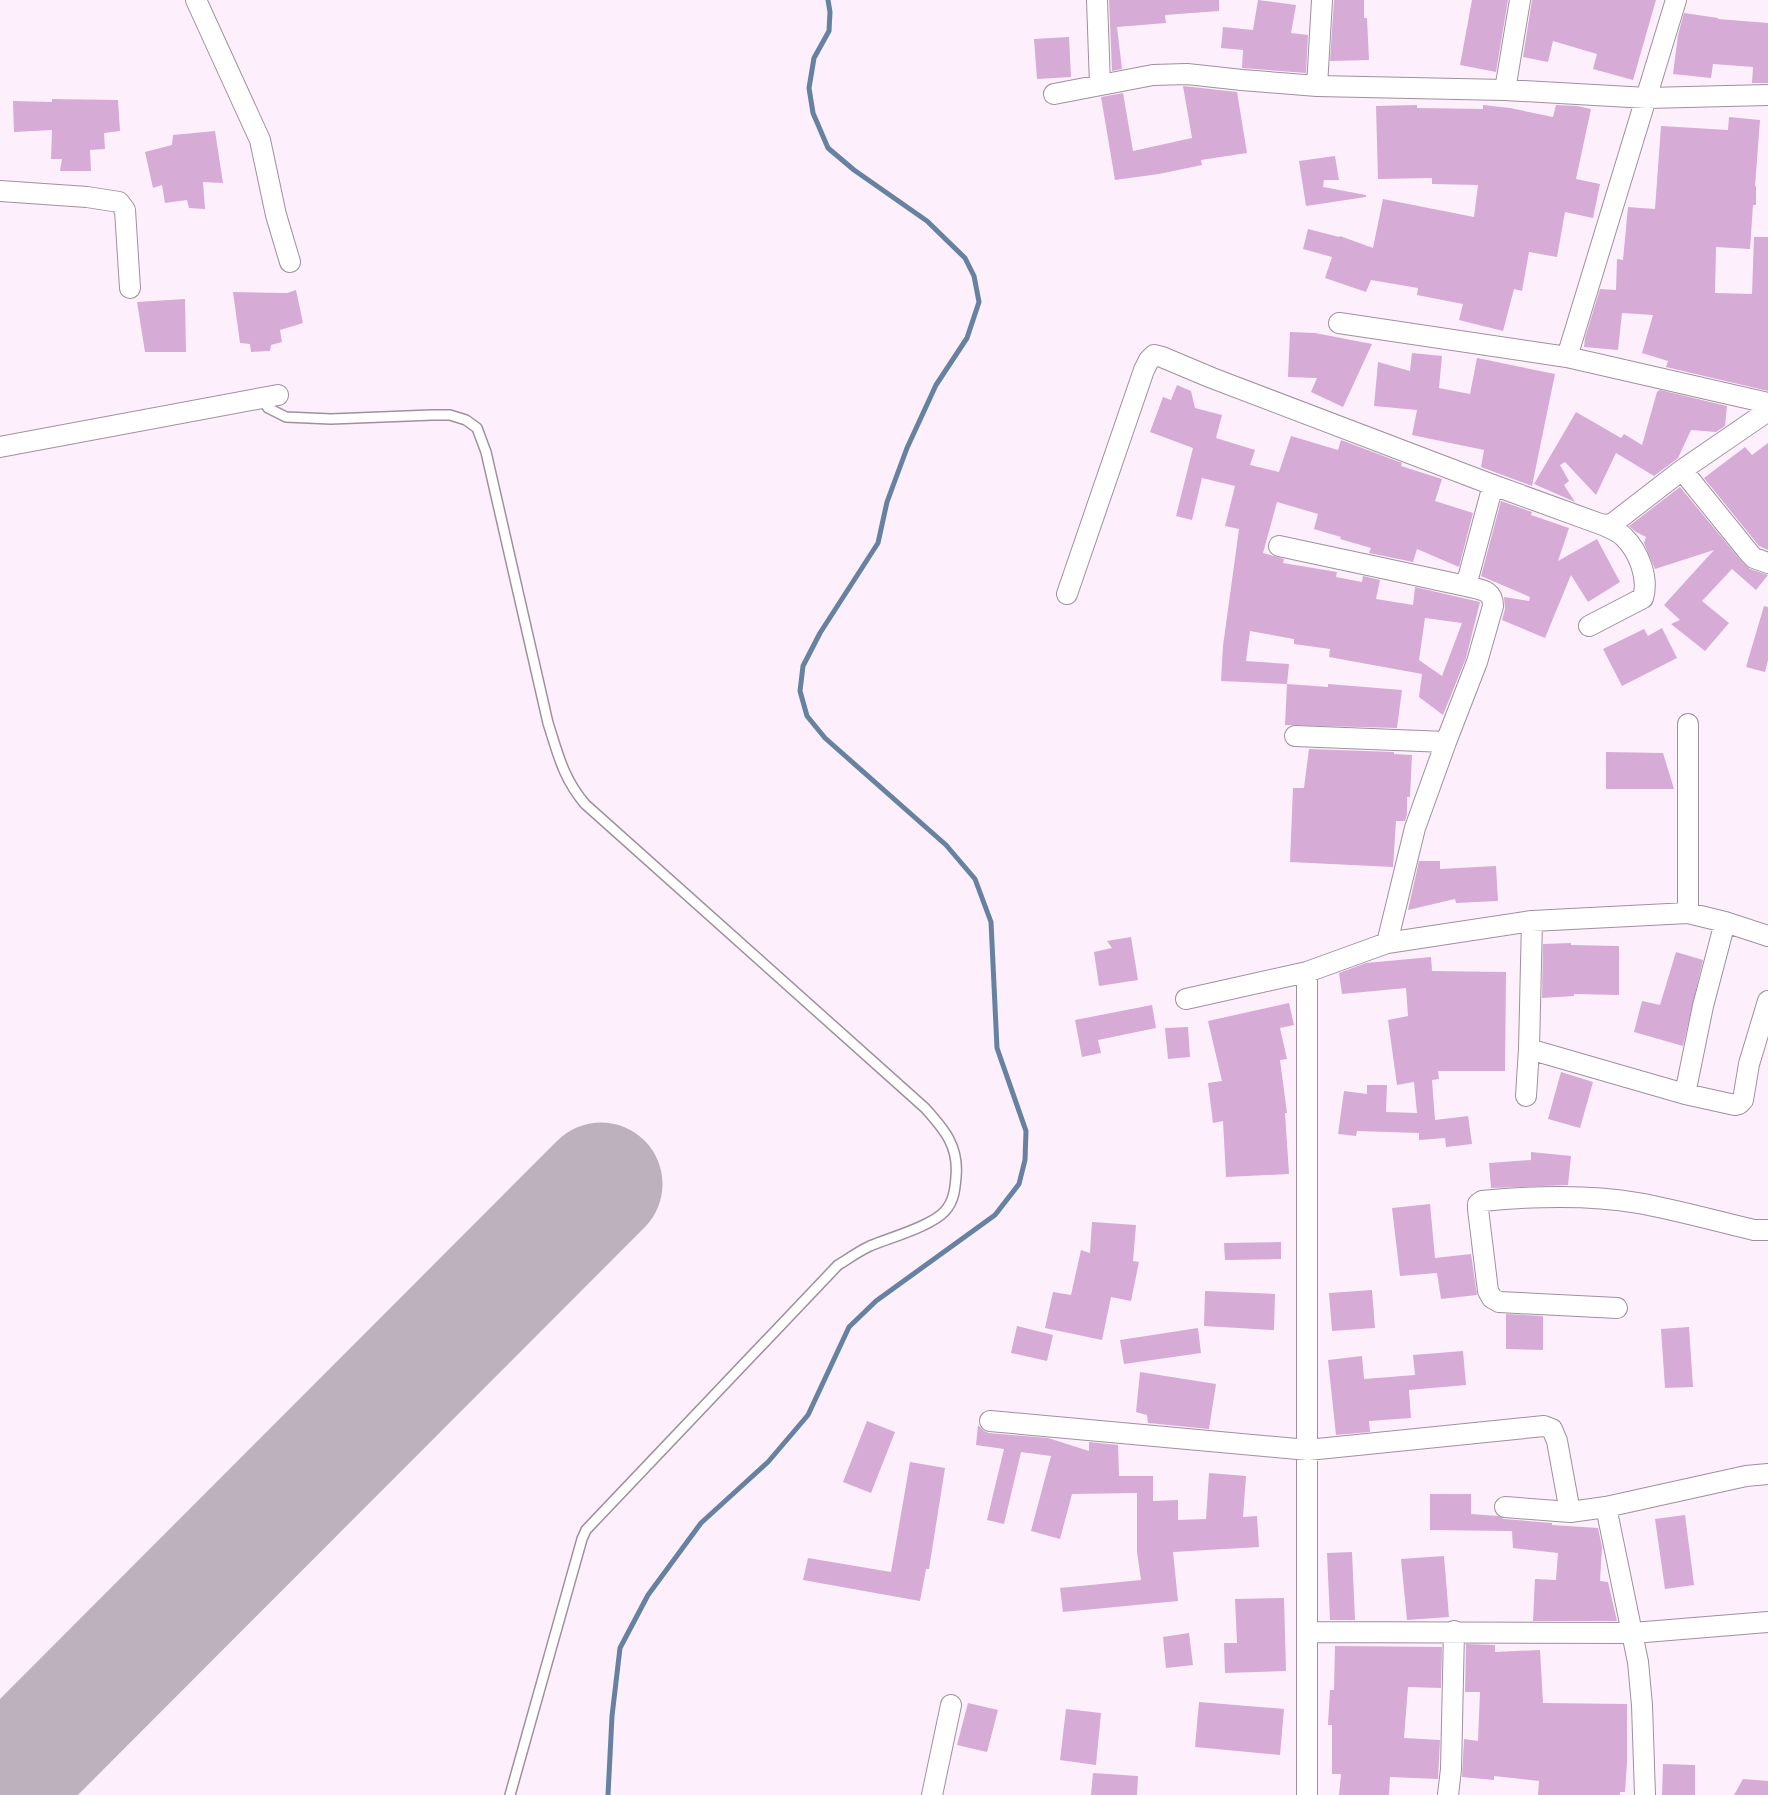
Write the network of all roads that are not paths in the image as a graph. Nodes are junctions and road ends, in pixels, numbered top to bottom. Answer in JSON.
{"nodes":[{"id":1,"x":196,"y":0,"type":"edge"},
{"id":2,"x":1096,"y":0,"type":"edge"},
{"id":3,"x":1322,"y":0,"type":"edge"},
{"id":4,"x":1520,"y":0,"type":"edge"},
{"id":5,"x":1676,"y":0,"type":"edge"},
{"id":6,"x":1100,"y":85,"type":"junction"},
{"id":7,"x":1317,"y":86,"type":"junction"},
{"id":8,"x":1505,"y":90,"type":"junction"},
{"id":9,"x":1054,"y":94,"type":"dead end"},
{"id":10,"x":1768,"y":95,"type":"edge"},
{"id":11,"x":1647,"y":98,"type":"junction"},
{"id":12,"x":0,"y":191,"type":"edge"},
{"id":13,"x":290,"y":262,"type":"dead end"},
{"id":14,"x":130,"y":288,"type":"dead end"},
{"id":15,"x":1339,"y":323,"type":"dead end"},
{"id":16,"x":1567,"y":357,"type":"junction"},
{"id":17,"x":270,"y":397,"type":"joint"},
{"id":18,"x":1768,"y":403,"type":"edge"},
{"id":19,"x":1768,"y":411,"type":"edge"},
{"id":20,"x":0,"y":447,"type":"edge"},
{"id":21,"x":1682,"y":470,"type":"junction"},
{"id":22,"x":1493,"y":485,"type":"junction"},
{"id":23,"x":1604,"y":525,"type":"junction"},
{"id":24,"x":1279,"y":546,"type":"dead end"},
{"id":25,"x":1768,"y":563,"type":"edge"},
{"id":26,"x":1466,"y":586,"type":"junction"},
{"id":27,"x":1067,"y":594,"type":"dead end"},
{"id":28,"x":1589,"y":626,"type":"dead end"},
{"id":29,"x":1688,"y":723,"type":"dead end"},
{"id":30,"x":1295,"y":736,"type":"dead end"},
{"id":31,"x":1446,"y":742,"type":"junction"},
{"id":32,"x":1688,"y":913,"type":"junction"},
{"id":33,"x":1532,"y":921,"type":"junction"},
{"id":34,"x":1725,"y":922,"type":"junction"},
{"id":35,"x":1768,"y":936,"type":"edge"},
{"id":36,"x":1387,"y":943,"type":"junction"},
{"id":37,"x":1307,"y":972,"type":"junction"},
{"id":38,"x":1186,"y":999,"type":"dead end"},
{"id":39,"x":1768,"y":1001,"type":"edge"},
{"id":40,"x":1529,"y":1050,"type":"junction"},
{"id":41,"x":1685,"y":1094,"type":"junction"},
{"id":42,"x":1526,"y":1096,"type":"dead end"},
{"id":43,"x":1768,"y":1230,"type":"edge"},
{"id":44,"x":1617,"y":1308,"type":"dead end"},
{"id":45,"x":990,"y":1421,"type":"dead end"},
{"id":46,"x":1308,"y":1450,"type":"junction"},
{"id":47,"x":1768,"y":1474,"type":"edge"},
{"id":48,"x":1606,"y":1506,"type":"junction"},
{"id":49,"x":1505,"y":1507,"type":"dead end"},
{"id":50,"x":1570,"y":1512,"type":"junction"},
{"id":51,"x":1768,"y":1622,"type":"edge"},
{"id":52,"x":1308,"y":1632,"type":"junction"},
{"id":53,"x":1454,"y":1632,"type":"junction"},
{"id":54,"x":1633,"y":1632,"type":"junction"},
{"id":55,"x":951,"y":1705,"type":"dead end"},
{"id":56,"x":510,"y":1795,"type":"edge"},
{"id":57,"x":932,"y":1795,"type":"edge"},
{"id":58,"x":1307,"y":1795,"type":"edge"},
{"id":59,"x":1448,"y":1795,"type":"edge"},
{"id":60,"x":1645,"y":1795,"type":"edge"}],
"edges":[{"from":1,"to":13,"type":"street"},
{"from":2,"to":6,"type":"street"},
{"from":3,"to":7,"type":"street"},
{"from":4,"to":8,"type":"street"},
{"from":5,"to":11,"type":"street"},
{"from":6,"to":7,"type":"street"},
{"from":6,"to":9,"type":"street"},
{"from":7,"to":8,"type":"street"},
{"from":8,"to":11,"type":"street"},
{"from":10,"to":11,"type":"street"},
{"from":11,"to":16,"type":"street"},
{"from":12,"to":14,"type":"street"},
{"from":15,"to":16,"type":"street"},
{"from":16,"to":18,"type":"street"},
{"from":17,"to":20,"type":"street"},
{"from":17,"to":56,"type":"lane"},
{"from":19,"to":21,"type":"street"},
{"from":21,"to":23,"type":"street"},
{"from":21,"to":25,"type":"street"},
{"from":22,"to":23,"type":"street"},
{"from":22,"to":26,"type":"street"},
{"from":22,"to":27,"type":"street"},
{"from":23,"to":28,"type":"street"},
{"from":24,"to":26,"type":"street"},
{"from":26,"to":31,"type":"street"},
{"from":29,"to":32,"type":"street"},
{"from":30,"to":31,"type":"street"},
{"from":31,"to":36,"type":"street"},
{"from":32,"to":33,"type":"street"},
{"from":32,"to":34,"type":"street"},
{"from":33,"to":36,"type":"street"},
{"from":33,"to":40,"type":"street"},
{"from":34,"to":35,"type":"street"},
{"from":34,"to":41,"type":"street"},
{"from":36,"to":37,"type":"street"},
{"from":37,"to":38,"type":"street"},
{"from":37,"to":46,"type":"street"},
{"from":39,"to":41,"type":"street"},
{"from":40,"to":41,"type":"street"},
{"from":40,"to":42,"type":"street"},
{"from":43,"to":44,"type":"street"},
{"from":45,"to":46,"type":"street"},
{"from":46,"to":50,"type":"street"},
{"from":46,"to":52,"type":"street"},
{"from":47,"to":48,"type":"street"},
{"from":48,"to":50,"type":"street"},
{"from":48,"to":54,"type":"street"},
{"from":49,"to":50,"type":"street"},
{"from":51,"to":54,"type":"street"},
{"from":52,"to":53,"type":"street"},
{"from":52,"to":58,"type":"street"},
{"from":53,"to":54,"type":"street"},
{"from":53,"to":59,"type":"street"},
{"from":54,"to":60,"type":"street"},
{"from":55,"to":57,"type":"street"}]}
